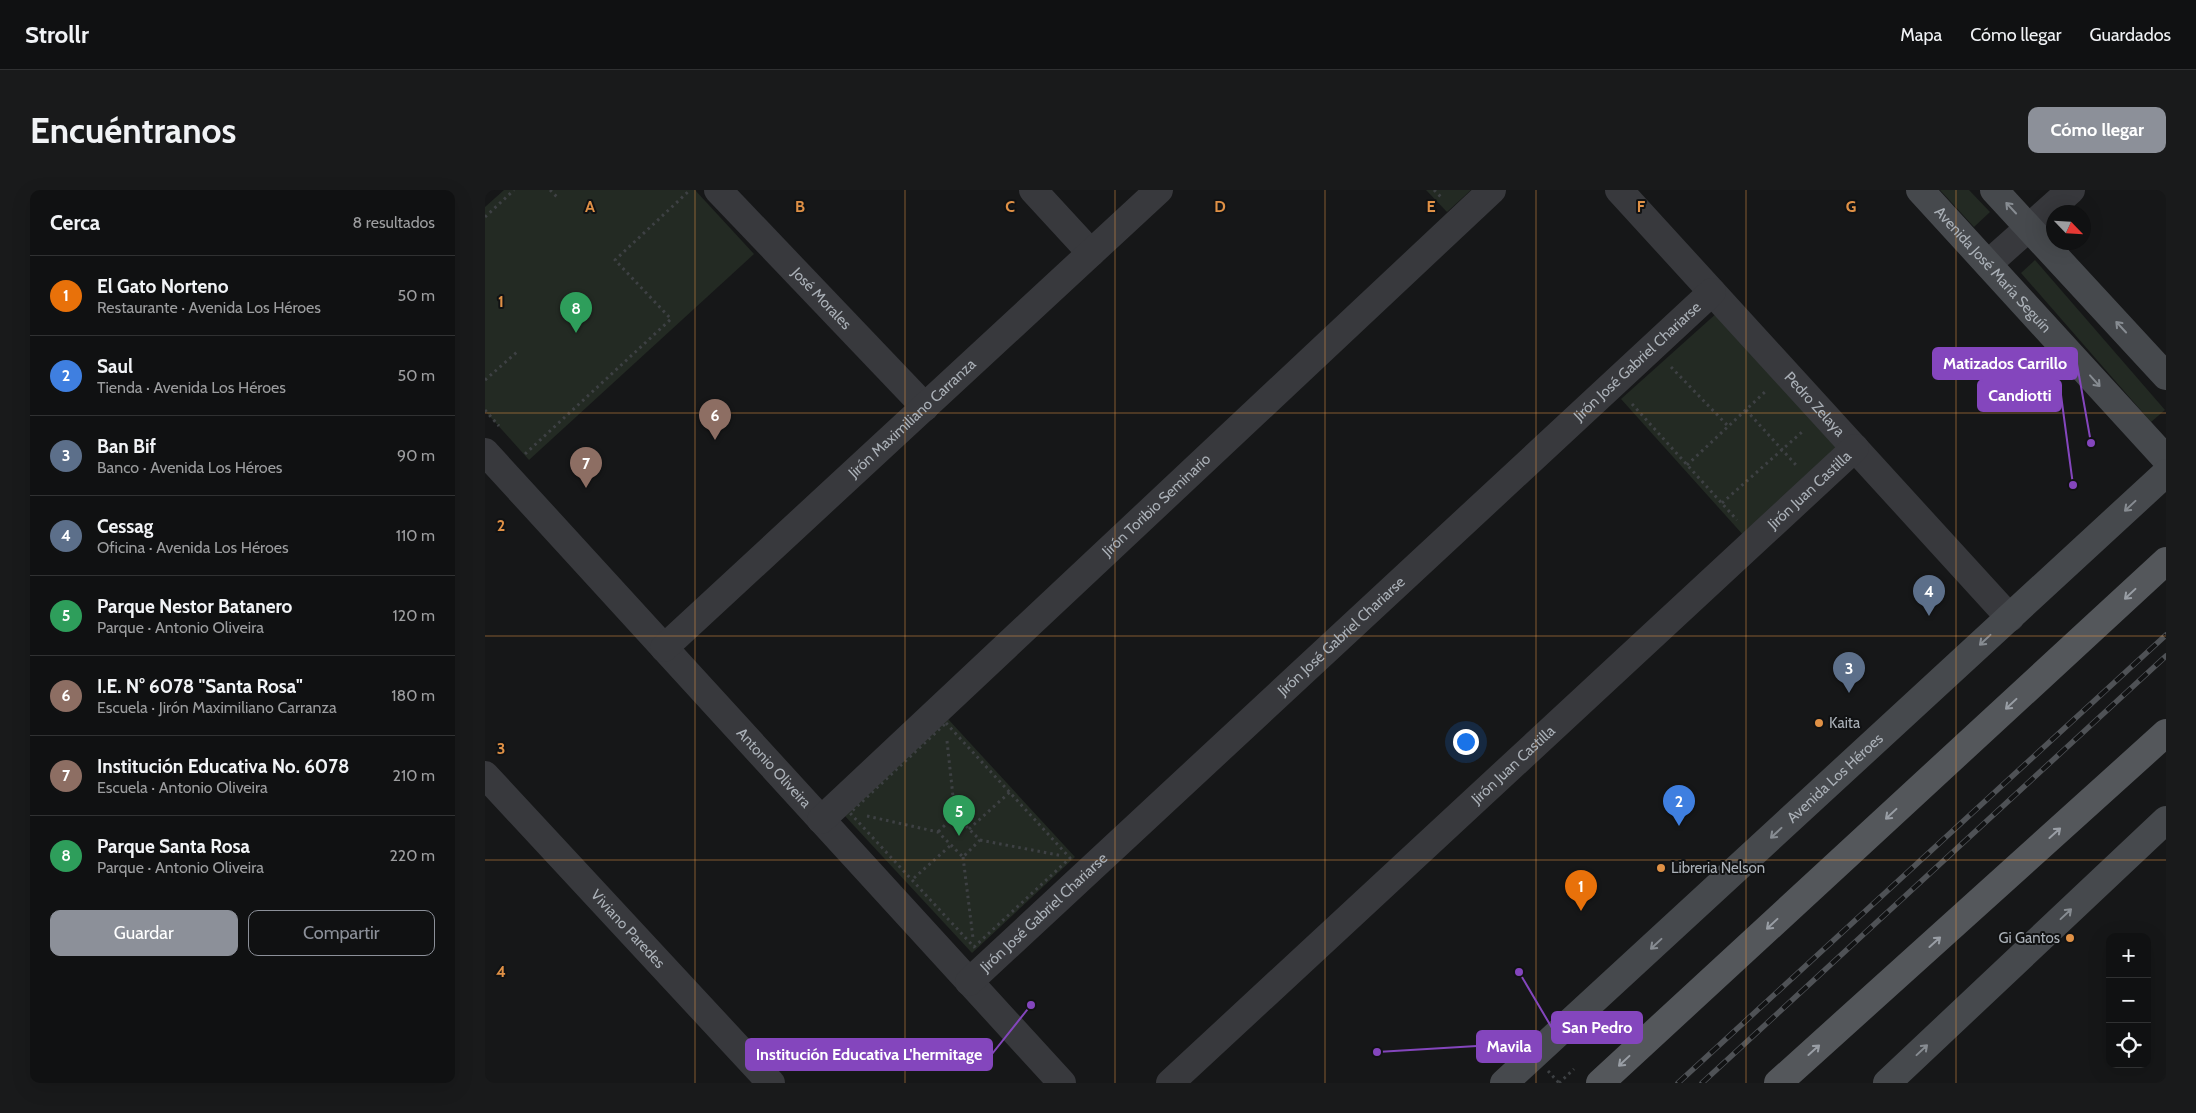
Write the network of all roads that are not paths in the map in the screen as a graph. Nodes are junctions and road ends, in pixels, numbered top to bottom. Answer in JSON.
{"nodes":[{"id":1,"x":718,"y":190,"type":"edge"},
{"id":2,"x":1033,"y":190,"type":"edge"},
{"id":3,"x":1159,"y":190,"type":"edge"},
{"id":4,"x":1492,"y":190,"type":"edge"},
{"id":5,"x":1619,"y":190,"type":"edge"},
{"id":6,"x":1920,"y":190,"type":"edge"},
{"id":7,"x":1994,"y":190,"type":"edge"},
{"id":8,"x":2071,"y":190,"type":"edge"},
{"id":9,"x":2029,"y":228,"type":"junction"},
{"id":10,"x":1091,"y":253,"type":"junction"},
{"id":11,"x":1988,"y":264,"type":"junction"},
{"id":12,"x":1712,"y":292,"type":"junction"},
{"id":13,"x":2166,"y":376,"type":"edge"},
{"id":14,"x":925,"y":407,"type":"junction"},
{"id":15,"x":1855,"y":448,"type":"junction"},
{"id":16,"x":485,"y":452,"type":"edge"},
{"id":17,"x":2166,"y":459,"type":"edge"},
{"id":18,"x":2166,"y":473,"type":"edge"},
{"id":19,"x":2166,"y":561,"type":"edge"},
{"id":20,"x":2009,"y":618,"type":"junction"},
{"id":21,"x":665,"y":648,"type":"junction"},
{"id":22,"x":2165,"y":735,"type":"edge"},
{"id":23,"x":485,"y":775,"type":"edge"},
{"id":24,"x":821,"y":820,"type":"junction"},
{"id":25,"x":2166,"y":820,"type":"edge"},
{"id":26,"x":969,"y":982,"type":"junction"},
{"id":27,"x":771,"y":1083,"type":"edge"},
{"id":28,"x":1062,"y":1083,"type":"edge"},
{"id":29,"x":1170,"y":1083,"type":"edge"},
{"id":30,"x":1504,"y":1083,"type":"edge"},
{"id":31,"x":1600,"y":1083,"type":"edge"},
{"id":32,"x":1777,"y":1083,"type":"edge"},
{"id":33,"x":1887,"y":1083,"type":"edge"}],
"edges":[{"from":1,"to":14,"type":"street","name":"José Morales"},
{"from":2,"to":10,"type":"street"},
{"from":3,"to":10,"type":"street","name":"Jirón Maximiliano Carranza"},
{"from":4,"to":24,"type":"street","name":"Jirón Toribio Seminario"},
{"from":5,"to":12,"type":"street","name":"Pedro Zelaya"},
{"from":6,"to":11,"type":"street","name":"Avenida José María Seguín"},
{"from":9,"to":7,"type":"street","one_way":true},
{"from":8,"to":9,"type":"street"},
{"from":9,"to":11,"type":"street"},
{"from":13,"to":9,"type":"street","one_way":true},
{"from":10,"to":14,"type":"street","name":"Jirón Maximiliano Carranza"},
{"from":11,"to":17,"type":"street","name":"Avenida José María Seguín","one_way":true},
{"from":12,"to":15,"type":"street","name":"Pedro Zelaya"},
{"from":12,"to":26,"type":"street","name":"Jirón José Gabriel Chariarse"},
{"from":14,"to":21,"type":"street","name":"Jirón Maximiliano Carranza"},
{"from":15,"to":20,"type":"street","name":"Pedro Zelaya"},
{"from":15,"to":29,"type":"street","name":"Jirón Juan Castilla"},
{"from":16,"to":21,"type":"street","name":"Antonio Oliveira"},
{"from":18,"to":20,"type":"street","name":"Avenida Los Héroes","one_way":true},
{"from":19,"to":31,"type":"main road","one_way":true},
{"from":20,"to":30,"type":"street","name":"Avenida Los Héroes","one_way":true},
{"from":21,"to":24,"type":"street","name":"Antonio Oliveira"},
{"from":32,"to":22,"type":"main road","one_way":true},
{"from":23,"to":27,"type":"street","name":"Viviano Paredes"},
{"from":24,"to":26,"type":"street","name":"Antonio Oliveira"},
{"from":33,"to":25,"type":"street","one_way":true},
{"from":26,"to":28,"type":"street","name":"Antonio Oliveira"}]}
